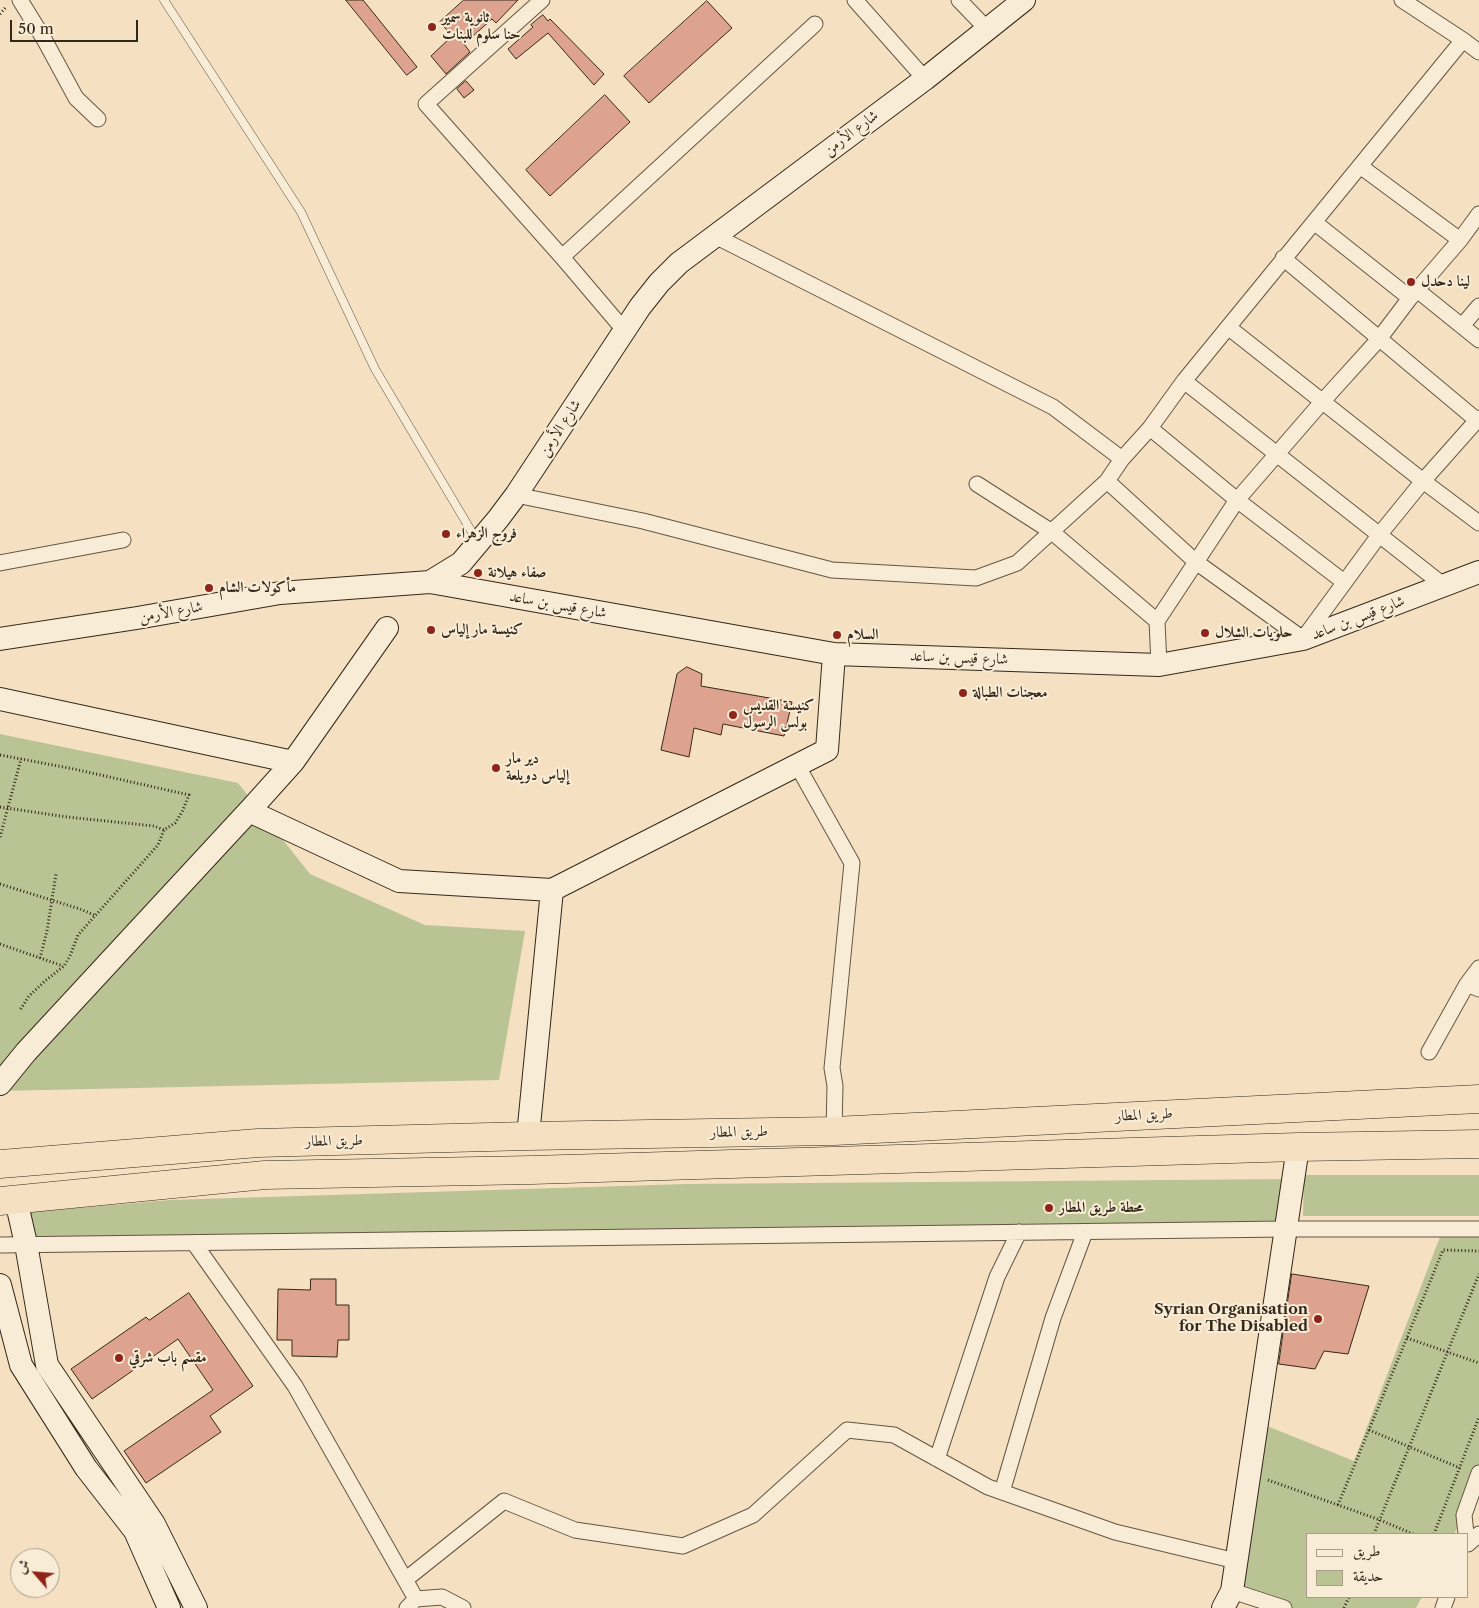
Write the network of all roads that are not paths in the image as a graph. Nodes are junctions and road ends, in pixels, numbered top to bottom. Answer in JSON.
{"nodes":[{"id":1,"x":20,"y":0,"type":"edge"},
{"id":2,"x":164,"y":0,"type":"edge"},
{"id":3,"x":542,"y":0,"type":"edge"},
{"id":4,"x":855,"y":0,"type":"edge"},
{"id":5,"x":959,"y":0,"type":"edge"},
{"id":6,"x":1024,"y":0,"type":"edge"},
{"id":7,"x":1402,"y":0,"type":"edge"},
{"id":8,"x":815,"y":24,"type":"dead end"},
{"id":9,"x":987,"y":29,"type":"junction"},
{"id":10,"x":1463,"y":40,"type":"junction"},
{"id":11,"x":1479,"y":52,"type":"edge"},
{"id":12,"x":925,"y":78,"type":"junction"},
{"id":13,"x":98,"y":119,"type":"dead end"},
{"id":14,"x":1360,"y":166,"type":"junction"},
{"id":15,"x":1479,"y":214,"type":"edge"},
{"id":16,"x":1314,"y":222,"type":"junction"},
{"id":17,"x":715,"y":236,"type":"junction"},
{"id":18,"x":1460,"y":240,"type":"junction"},
{"id":19,"x":562,"y":257,"type":"junction"},
{"id":20,"x":1283,"y":258,"type":"junction"},
{"id":21,"x":1413,"y":294,"type":"junction"},
{"id":22,"x":1479,"y":306,"type":"edge"},
{"id":23,"x":1462,"y":326,"type":"junction"},
{"id":24,"x":1228,"y":327,"type":"junction"},
{"id":25,"x":624,"y":330,"type":"junction"},
{"id":26,"x":1379,"y":339,"type":"junction"},
{"id":27,"x":1479,"y":340,"type":"edge"},
{"id":28,"x":1184,"y":381,"type":"junction"},
{"id":29,"x":1322,"y":402,"type":"junction"},
{"id":30,"x":1478,"y":420,"type":"edge"},
{"id":31,"x":1150,"y":428,"type":"junction"},
{"id":32,"x":1278,"y":454,"type":"junction"},
{"id":33,"x":1122,"y":459,"type":"junction"},
{"id":34,"x":1107,"y":481,"type":"junction"},
{"id":35,"x":1423,"y":481,"type":"junction"},
{"id":36,"x":977,"y":484,"type":"dead end"},
{"id":37,"x":516,"y":495,"type":"junction"},
{"id":38,"x":1237,"y":500,"type":"junction"},
{"id":39,"x":1479,"y":522,"type":"edge"},
{"id":40,"x":1052,"y":532,"type":"junction"},
{"id":41,"x":1380,"y":534,"type":"junction"},
{"id":42,"x":123,"y":540,"type":"dead end"},
{"id":43,"x":479,"y":543,"type":"junction"},
{"id":44,"x":1196,"y":562,"type":"junction"},
{"id":45,"x":0,"y":563,"type":"edge"},
{"id":46,"x":1479,"y":572,"type":"edge"},
{"id":47,"x":430,"y":582,"type":"junction"},
{"id":48,"x":1344,"y":582,"type":"junction"},
{"id":49,"x":1443,"y":585,"type":"junction"},
{"id":50,"x":1157,"y":622,"type":"junction"},
{"id":51,"x":387,"y":628,"type":"dead end"},
{"id":52,"x":0,"y":639,"type":"edge"},
{"id":53,"x":1303,"y":639,"type":"junction"},
{"id":54,"x":834,"y":654,"type":"junction"},
{"id":55,"x":1159,"y":665,"type":"junction"},
{"id":56,"x":0,"y":699,"type":"edge"},
{"id":57,"x":293,"y":762,"type":"junction"},
{"id":58,"x":797,"y":766,"type":"junction"},
{"id":59,"x":250,"y":811,"type":"junction"},
{"id":60,"x":552,"y":890,"type":"junction"},
{"id":61,"x":1479,"y":968,"type":"edge"},
{"id":62,"x":1473,"y":987,"type":"edge"},
{"id":63,"x":1429,"y":1052,"type":"dead end"},
{"id":64,"x":0,"y":1084,"type":"edge"},
{"id":65,"x":1479,"y":1099,"type":"edge"},
{"id":66,"x":834,"y":1131,"type":"junction"},
{"id":67,"x":528,"y":1136,"type":"junction"},
{"id":68,"x":1479,"y":1144,"type":"edge"},
{"id":69,"x":1298,"y":1147,"type":"junction"},
{"id":70,"x":0,"y":1164,"type":"edge"},
{"id":71,"x":8,"y":1201,"type":"edge"},
{"id":72,"x":1286,"y":1229,"type":"junction"},
{"id":73,"x":1479,"y":1229,"type":"edge"},
{"id":74,"x":1019,"y":1232,"type":"junction"},
{"id":75,"x":1085,"y":1232,"type":"junction"},
{"id":76,"x":194,"y":1243,"type":"junction"},
{"id":77,"x":26,"y":1244,"type":"junction"},
{"id":78,"x":0,"y":1245,"type":"edge"},
{"id":79,"x":0,"y":1285,"type":"edge"},
{"id":80,"x":936,"y":1459,"type":"junction"},
{"id":81,"x":1479,"y":1473,"type":"edge"},
{"id":82,"x":1002,"y":1492,"type":"junction"},
{"id":83,"x":1466,"y":1533,"type":"edge"},
{"id":84,"x":1479,"y":1534,"type":"edge"},
{"id":85,"x":1469,"y":1543,"type":"edge"},
{"id":86,"x":1236,"y":1561,"type":"junction"},
{"id":87,"x":405,"y":1580,"type":"junction"},
{"id":88,"x":1228,"y":1600,"type":"edge"},
{"id":89,"x":412,"y":1604,"type":"edge"},
{"id":90,"x":169,"y":1608,"type":"edge"},
{"id":91,"x":196,"y":1608,"type":"edge"},
{"id":92,"x":463,"y":1608,"type":"edge"},
{"id":93,"x":1284,"y":1608,"type":"edge"}],
"edges":[{"from":1,"to":13,"type":"street"},
{"from":2,"to":43,"type":"lane"},
{"from":3,"to":19,"type":"street"},
{"from":4,"to":12,"type":"street"},
{"from":5,"to":9,"type":"street"},
{"from":6,"to":9,"type":"main road","name":"شارع الأرمن"},
{"from":7,"to":10,"type":"street"},
{"from":8,"to":19,"type":"street"},
{"from":9,"to":12,"type":"main road","name":"شارع الأرمن"},
{"from":10,"to":11,"type":"street"},
{"from":10,"to":14,"type":"street"},
{"from":12,"to":17,"type":"main road","name":"شارع الأرمن"},
{"from":14,"to":16,"type":"street"},
{"from":14,"to":18,"type":"street"},
{"from":15,"to":18,"type":"street"},
{"from":16,"to":20,"type":"street"},
{"from":16,"to":21,"type":"street"},
{"from":17,"to":25,"type":"main road","name":"شارع الأرمن"},
{"from":17,"to":33,"type":"street"},
{"from":18,"to":21,"type":"street"},
{"from":19,"to":25,"type":"street"},
{"from":20,"to":24,"type":"street"},
{"from":20,"to":26,"type":"street"},
{"from":21,"to":23,"type":"street"},
{"from":21,"to":26,"type":"street"},
{"from":22,"to":23,"type":"street"},
{"from":23,"to":27,"type":"street"},
{"from":24,"to":28,"type":"street"},
{"from":24,"to":29,"type":"street"},
{"from":25,"to":37,"type":"main road","name":"شارع الأرمن"},
{"from":26,"to":29,"type":"street"},
{"from":26,"to":30,"type":"street"},
{"from":28,"to":31,"type":"street"},
{"from":28,"to":32,"type":"street"},
{"from":29,"to":32,"type":"street"},
{"from":29,"to":35,"type":"street"},
{"from":30,"to":35,"type":"street"},
{"from":31,"to":33,"type":"street"},
{"from":31,"to":38,"type":"street"},
{"from":32,"to":38,"type":"street"},
{"from":32,"to":41,"type":"street"},
{"from":33,"to":34,"type":"street"},
{"from":34,"to":40,"type":"street"},
{"from":34,"to":44,"type":"street"},
{"from":35,"to":39,"type":"street"},
{"from":35,"to":41,"type":"street"},
{"from":36,"to":40,"type":"street"},
{"from":37,"to":40,"type":"street"},
{"from":37,"to":43,"type":"main road","name":"شارع الأرمن"},
{"from":38,"to":44,"type":"street"},
{"from":38,"to":48,"type":"street"},
{"from":40,"to":50,"type":"street"},
{"from":41,"to":48,"type":"street"},
{"from":41,"to":49,"type":"street"},
{"from":42,"to":45,"type":"street"},
{"from":43,"to":47,"type":"main road","name":"شارع الأرمن"},
{"from":44,"to":50,"type":"street"},
{"from":44,"to":53,"type":"street"},
{"from":46,"to":49,"type":"main road","name":"شارع قيس بن ساعد"},
{"from":47,"to":52,"type":"main road","name":"شارع الأرمن"},
{"from":47,"to":54,"type":"main road","name":"شارع قيس بن ساعد"},
{"from":48,"to":53,"type":"street"},
{"from":49,"to":53,"type":"main road","name":"شارع قيس بن ساعد"},
{"from":50,"to":55,"type":"street"},
{"from":51,"to":57,"type":"main road"},
{"from":53,"to":55,"type":"main road","name":"شارع قيس بن ساعد"},
{"from":54,"to":55,"type":"main road","name":"شارع قيس بن ساعد"},
{"from":54,"to":58,"type":"main road"},
{"from":56,"to":57,"type":"main road"},
{"from":57,"to":59,"type":"main road"},
{"from":58,"to":60,"type":"main road"},
{"from":58,"to":66,"type":"street"},
{"from":59,"to":60,"type":"main road"},
{"from":59,"to":64,"type":"main road"},
{"from":60,"to":67,"type":"main road"},
{"from":61,"to":62,"type":"street"},
{"from":62,"to":63,"type":"street"},
{"from":65,"to":66,"type":"highway","name":"طريق المطار"},
{"from":66,"to":67,"type":"highway","name":"طريق المطار"},
{"from":67,"to":70,"type":"highway","name":"طريق المطار"},
{"from":68,"to":69,"type":"highway","name":"طريق المطار"},
{"from":69,"to":71,"type":"highway","name":"طريق المطار"},
{"from":69,"to":72,"type":"main road"},
{"from":71,"to":77,"type":"main road"},
{"from":72,"to":73,"type":"street"},
{"from":72,"to":75,"type":"street"},
{"from":72,"to":86,"type":"main road"},
{"from":74,"to":75,"type":"street"},
{"from":74,"to":76,"type":"street"},
{"from":74,"to":80,"type":"street"},
{"from":75,"to":82,"type":"street"},
{"from":76,"to":77,"type":"street"},
{"from":76,"to":87,"type":"street"},
{"from":77,"to":78,"type":"street"},
{"from":77,"to":91,"type":"main road"},
{"from":79,"to":90,"type":"main road"},
{"from":80,"to":82,"type":"street"},
{"from":80,"to":87,"type":"street"},
{"from":81,"to":83,"type":"street"},
{"from":82,"to":86,"type":"street"},
{"from":84,"to":85,"type":"street"},
{"from":86,"to":88,"type":"main road"},
{"from":87,"to":89,"type":"street"},
{"from":88,"to":93,"type":"street"},
{"from":89,"to":92,"type":"street"}]}
